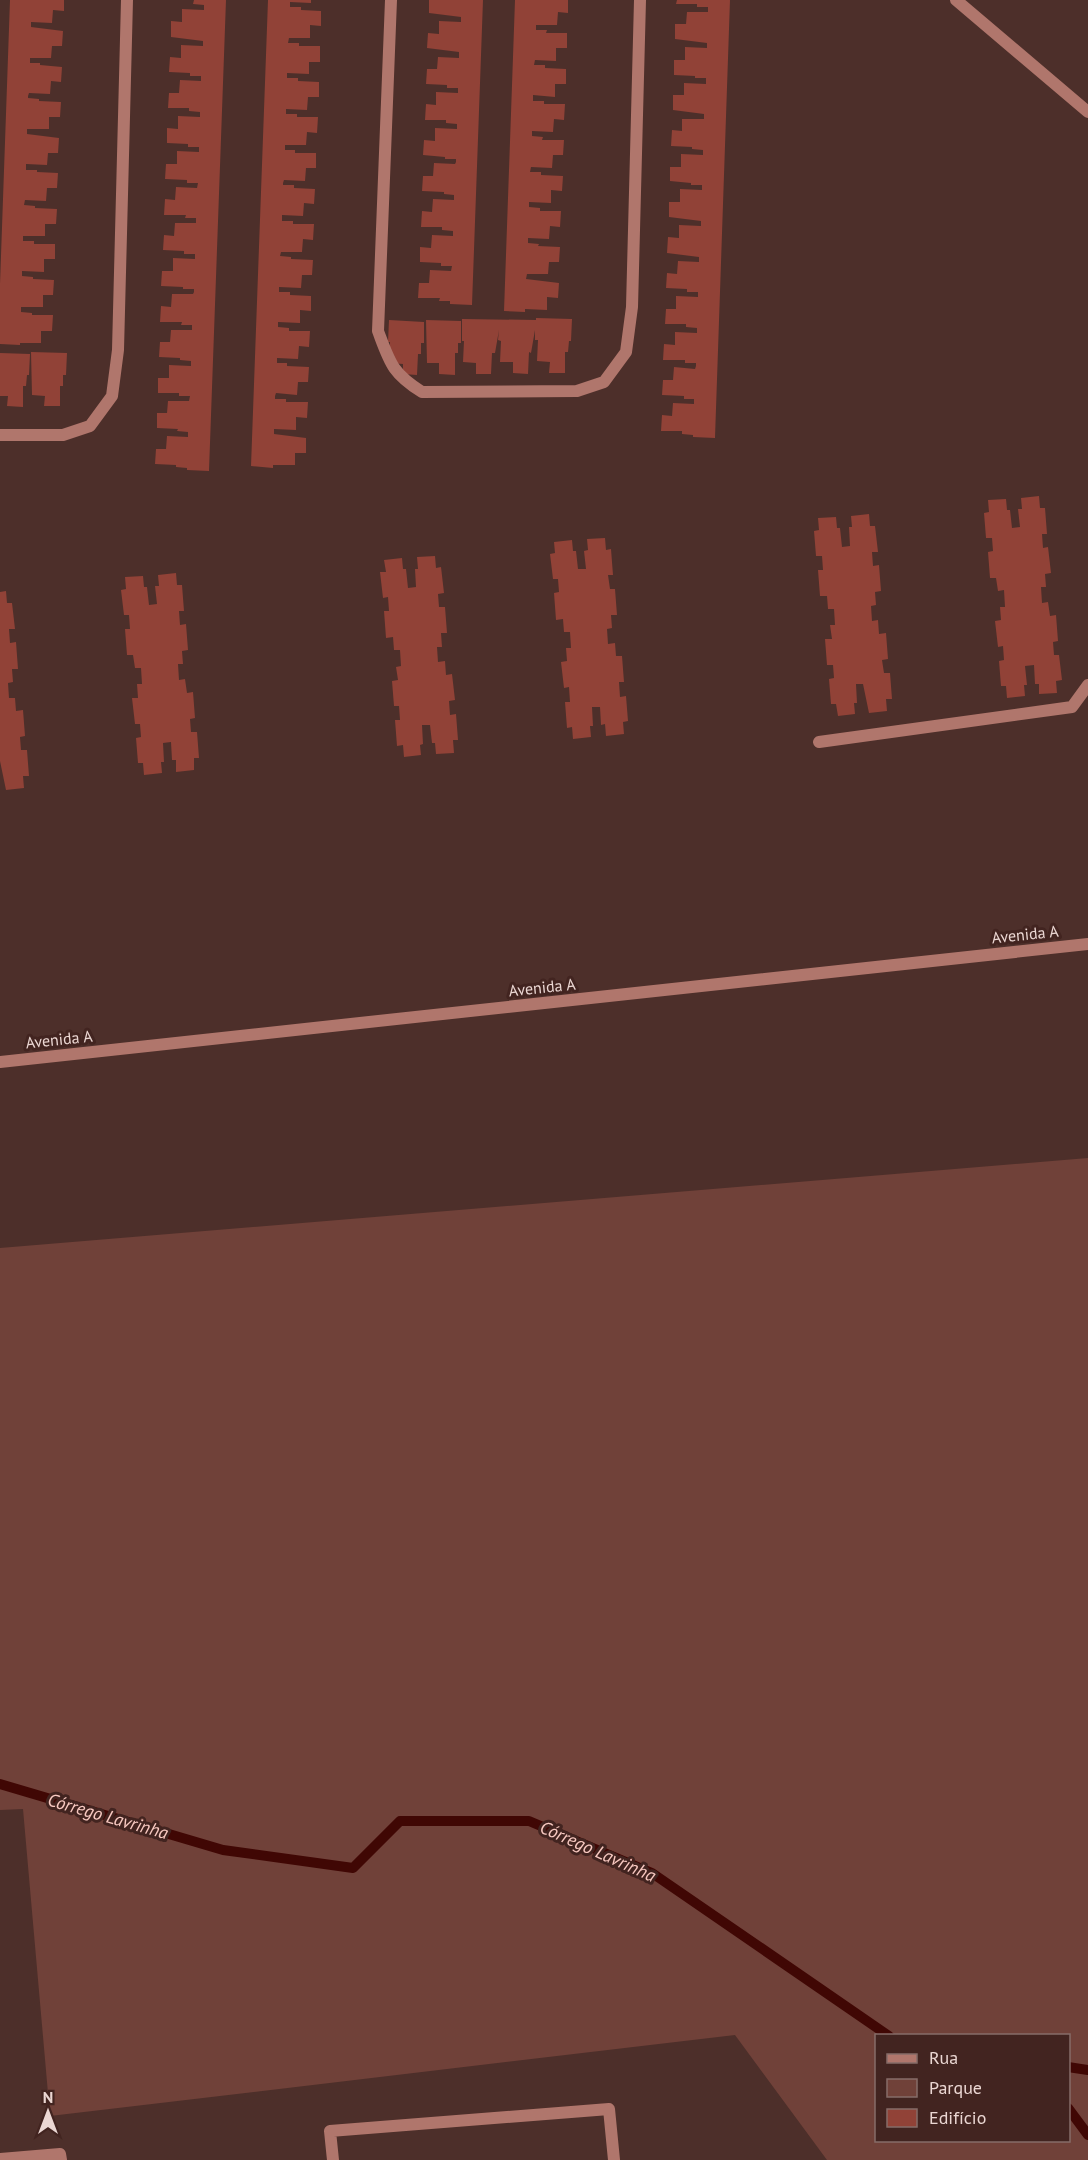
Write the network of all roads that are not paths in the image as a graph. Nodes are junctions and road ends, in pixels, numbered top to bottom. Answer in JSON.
{"nodes":[{"id":1,"x":127,"y":0,"type":"edge"},
{"id":2,"x":390,"y":0,"type":"edge"},
{"id":3,"x":640,"y":0,"type":"edge"},
{"id":4,"x":956,"y":0,"type":"edge"},
{"id":5,"x":1088,"y":112,"type":"edge"},
{"id":6,"x":0,"y":435,"type":"edge"},
{"id":7,"x":1088,"y":685,"type":"edge"},
{"id":8,"x":819,"y":742,"type":"dead end"},
{"id":9,"x":1088,"y":944,"type":"edge"},
{"id":10,"x":0,"y":1062,"type":"edge"},
{"id":11,"x":0,"y":2159,"type":"edge"},
{"id":12,"x":61,"y":2160,"type":"edge"},
{"id":13,"x":333,"y":2160,"type":"edge"},
{"id":14,"x":614,"y":2160,"type":"edge"}],
"edges":[{"from":1,"to":6,"type":"street"},
{"from":2,"to":3,"type":"street"},
{"from":4,"to":5,"type":"street"},
{"from":7,"to":8,"type":"street"},
{"from":9,"to":10,"type":"street","name":"Avenida A"},
{"from":11,"to":12,"type":"street"},
{"from":13,"to":14,"type":"street"}]}
